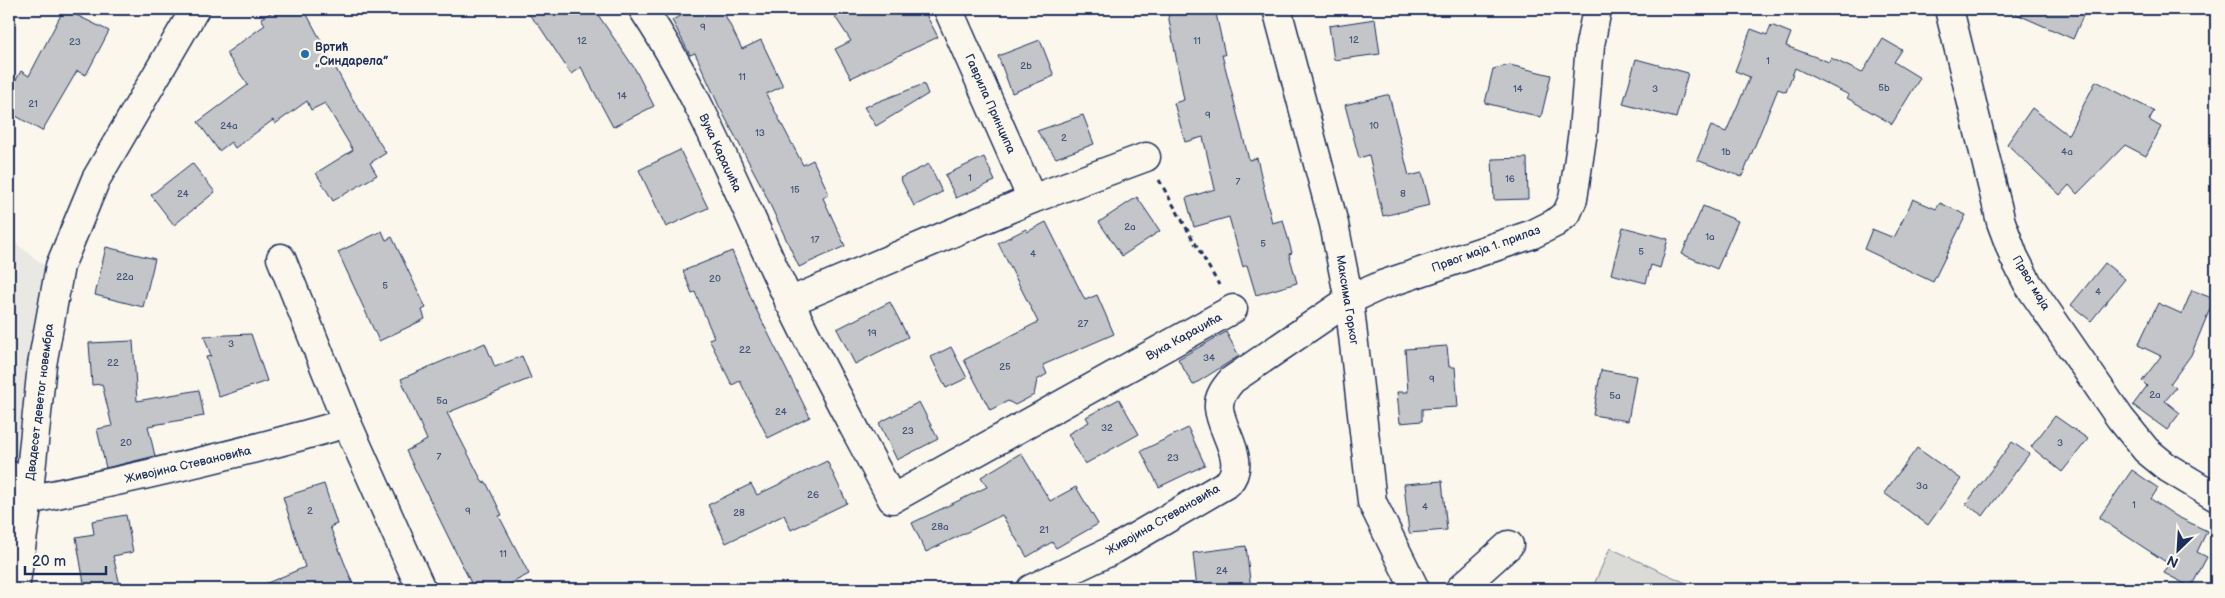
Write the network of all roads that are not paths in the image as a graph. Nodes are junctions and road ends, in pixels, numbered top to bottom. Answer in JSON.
{"nodes":[{"id":1,"x":195,"y":9,"type":"edge"},
{"id":2,"x":643,"y":9,"type":"edge"},
{"id":3,"x":948,"y":9,"type":"edge"},
{"id":4,"x":1277,"y":9,"type":"edge"},
{"id":5,"x":1597,"y":9,"type":"edge"},
{"id":6,"x":1949,"y":9,"type":"edge"},
{"id":7,"x":1146,"y":158,"type":"road end"},
{"id":8,"x":1032,"y":199,"type":"junction"},
{"id":9,"x":281,"y":258,"type":"dead end"},
{"id":10,"x":1349,"y":300,"type":"junction"},
{"id":11,"x":789,"y":302,"type":"junction"},
{"id":12,"x":1233,"y":310,"type":"road end"},
{"id":13,"x":346,"y":423,"type":"junction"},
{"id":14,"x":9,"y":475,"type":"edge"},
{"id":15,"x":2216,"y":497,"type":"edge"},
{"id":16,"x":28,"y":500,"type":"junction"},
{"id":17,"x":1509,"y":545,"type":"dead end"},
{"id":18,"x":15,"y":589,"type":"edge"},
{"id":19,"x":421,"y":589,"type":"edge"},
{"id":20,"x":1031,"y":589,"type":"edge"},
{"id":21,"x":1415,"y":589,"type":"edge"},
{"id":22,"x":1460,"y":589,"type":"edge"}],
"edges":[{"from":1,"to":16,"type":"street","name":"Двадесет деветог новембра"},
{"from":2,"to":11,"type":"street","name":"Вука Караџића"},
{"from":3,"to":8,"type":"street","name":"Гаврила Принципа"},
{"from":4,"to":10,"type":"street","name":"Максима Горког"},
{"from":5,"to":10,"type":"street","name":"Првог маја 1. прилаз"},
{"from":6,"to":15,"type":"street","name":"Првог маја"},
{"from":7,"to":8,"type":"street"},
{"from":8,"to":11,"type":"street"},
{"from":9,"to":13,"type":"street"},
{"from":10,"to":20,"type":"street","name":"Живојина Стевановића"},
{"from":10,"to":21,"type":"street","name":"Максима Горког"},
{"from":11,"to":12,"type":"street","name":"Вука Караџића"},
{"from":13,"to":16,"type":"street","name":"Живојина Стевановића"},
{"from":13,"to":19,"type":"street"},
{"from":14,"to":16,"type":"street"},
{"from":16,"to":18,"type":"street","name":"Двадесет деветог новембра"},
{"from":17,"to":22,"type":"street"}]}
